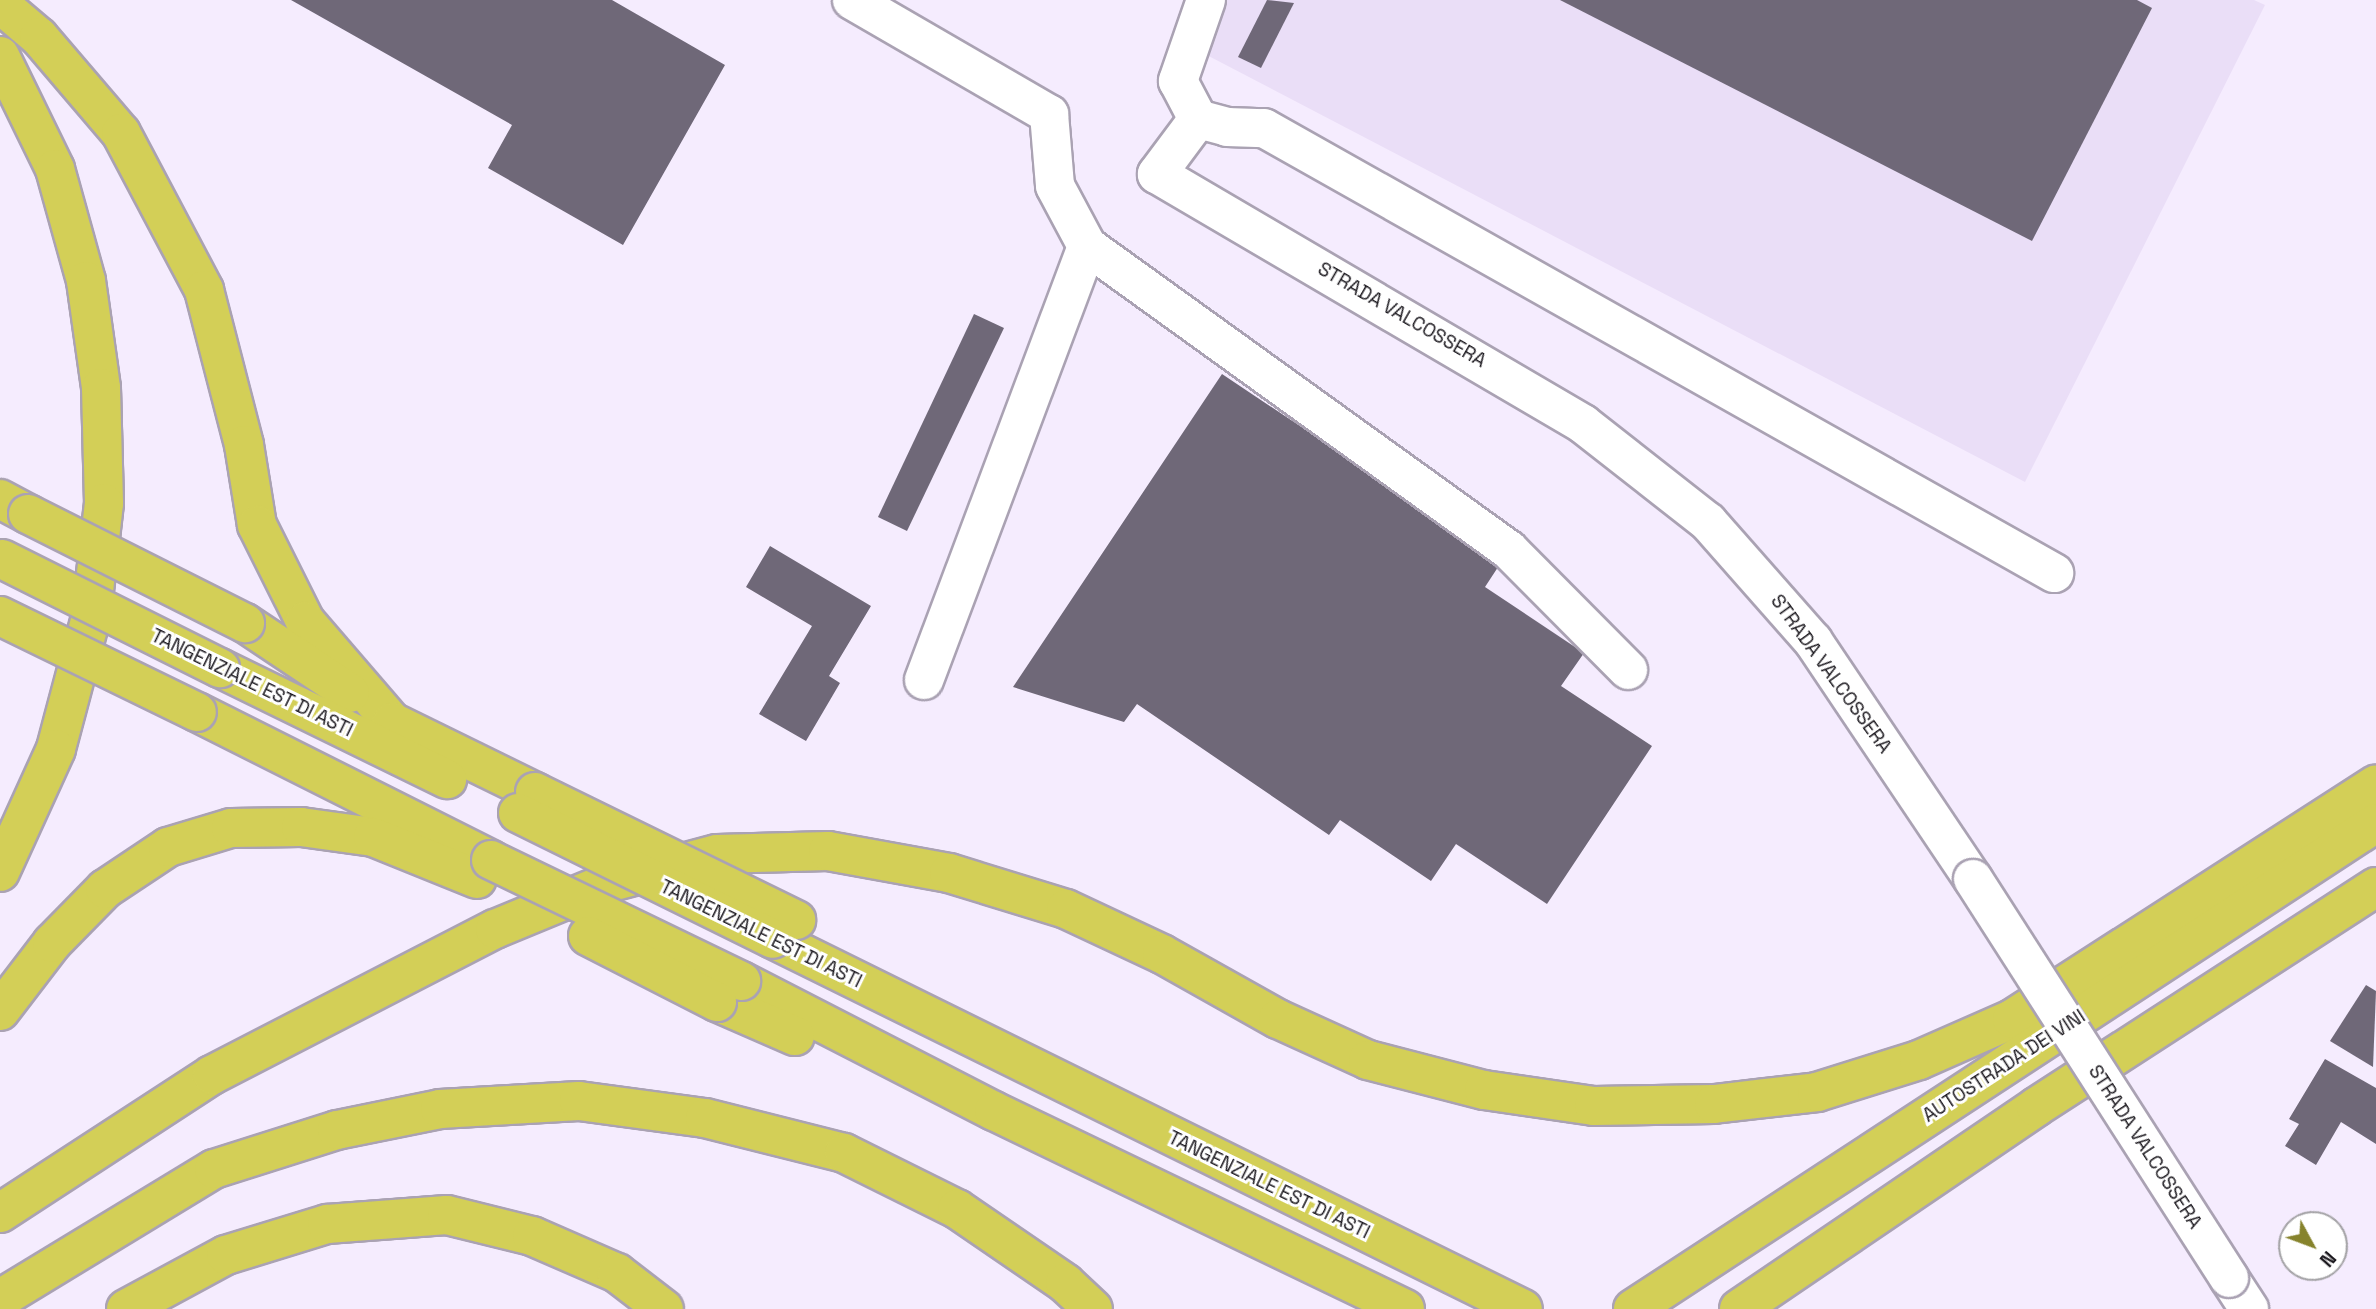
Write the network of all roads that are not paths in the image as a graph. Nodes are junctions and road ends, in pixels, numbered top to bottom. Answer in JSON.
{"nodes":[{"id":1,"x":852,"y":0,"type":"edge"},
{"id":2,"x":1206,"y":0,"type":"edge"},
{"id":3,"x":0,"y":4,"type":"edge"},
{"id":4,"x":0,"y":56,"type":"edge"},
{"id":5,"x":1198,"y":119,"type":"junction"},
{"id":6,"x":1087,"y":246,"type":"junction"},
{"id":7,"x":14,"y":506,"type":"edge"},
{"id":8,"x":1,"y":558,"type":"edge"},
{"id":9,"x":2054,"y":573,"type":"dead end"},
{"id":10,"x":0,"y":616,"type":"edge"},
{"id":11,"x":1628,"y":670,"type":"dead end"},
{"id":12,"x":924,"y":680,"type":"dead end"},
{"id":13,"x":392,"y":722,"type":"junction"},
{"id":14,"x":2376,"y":784,"type":"edge"},
{"id":15,"x":526,"y":803,"type":"junction"},
{"id":16,"x":2376,"y":823,"type":"edge"},
{"id":17,"x":484,"y":870,"type":"junction"},
{"id":18,"x":0,"y":872,"type":"edge"},
{"id":19,"x":2376,"y":887,"type":"edge"},
{"id":20,"x":0,"y":1011,"type":"edge"},
{"id":21,"x":0,"y":1213,"type":"edge"},
{"id":22,"x":74,"y":1254,"type":"junction"},
{"id":23,"x":2239,"y":1294,"type":"edge"},
{"id":24,"x":0,"y":1298,"type":"edge"},
{"id":25,"x":10,"y":1309,"type":"edge"},
{"id":26,"x":126,"y":1309,"type":"edge"},
{"id":27,"x":664,"y":1309,"type":"edge"},
{"id":28,"x":1093,"y":1309,"type":"edge"},
{"id":29,"x":1405,"y":1309,"type":"edge"},
{"id":30,"x":1523,"y":1309,"type":"edge"},
{"id":31,"x":1633,"y":1309,"type":"edge"},
{"id":32,"x":1739,"y":1309,"type":"edge"}],
"edges":[{"from":1,"to":6,"type":"street"},
{"from":2,"to":5,"type":"street"},
{"from":3,"to":13,"type":"highway"},
{"from":4,"to":18,"type":"highway"},
{"from":5,"to":9,"type":"street"},
{"from":5,"to":23,"type":"street","name":"STRADA VALCOSSERA","bridge":true},
{"from":6,"to":11,"type":"street"},
{"from":6,"to":12,"type":"street"},
{"from":7,"to":13,"type":"highway","bridge":true},
{"from":8,"to":15,"type":"highway","name":"TANGENZIALE EST DI ASTI","bridge":true},
{"from":10,"to":17,"type":"highway","bridge":true},
{"from":13,"to":15,"type":"highway"},
{"from":14,"to":21,"type":"highway"},
{"from":15,"to":30,"type":"highway","name":"TANGENZIALE EST DI ASTI","bridge":true},
{"from":16,"to":31,"type":"highway","name":"AUTOSTRADA DEI VINI"},
{"from":17,"to":20,"type":"highway"},
{"from":17,"to":29,"type":"highway","bridge":true},
{"from":19,"to":32,"type":"highway"},
{"from":22,"to":24,"type":"highway"},
{"from":22,"to":25,"type":"highway"},
{"from":22,"to":28,"type":"highway"},
{"from":26,"to":27,"type":"highway"}]}
